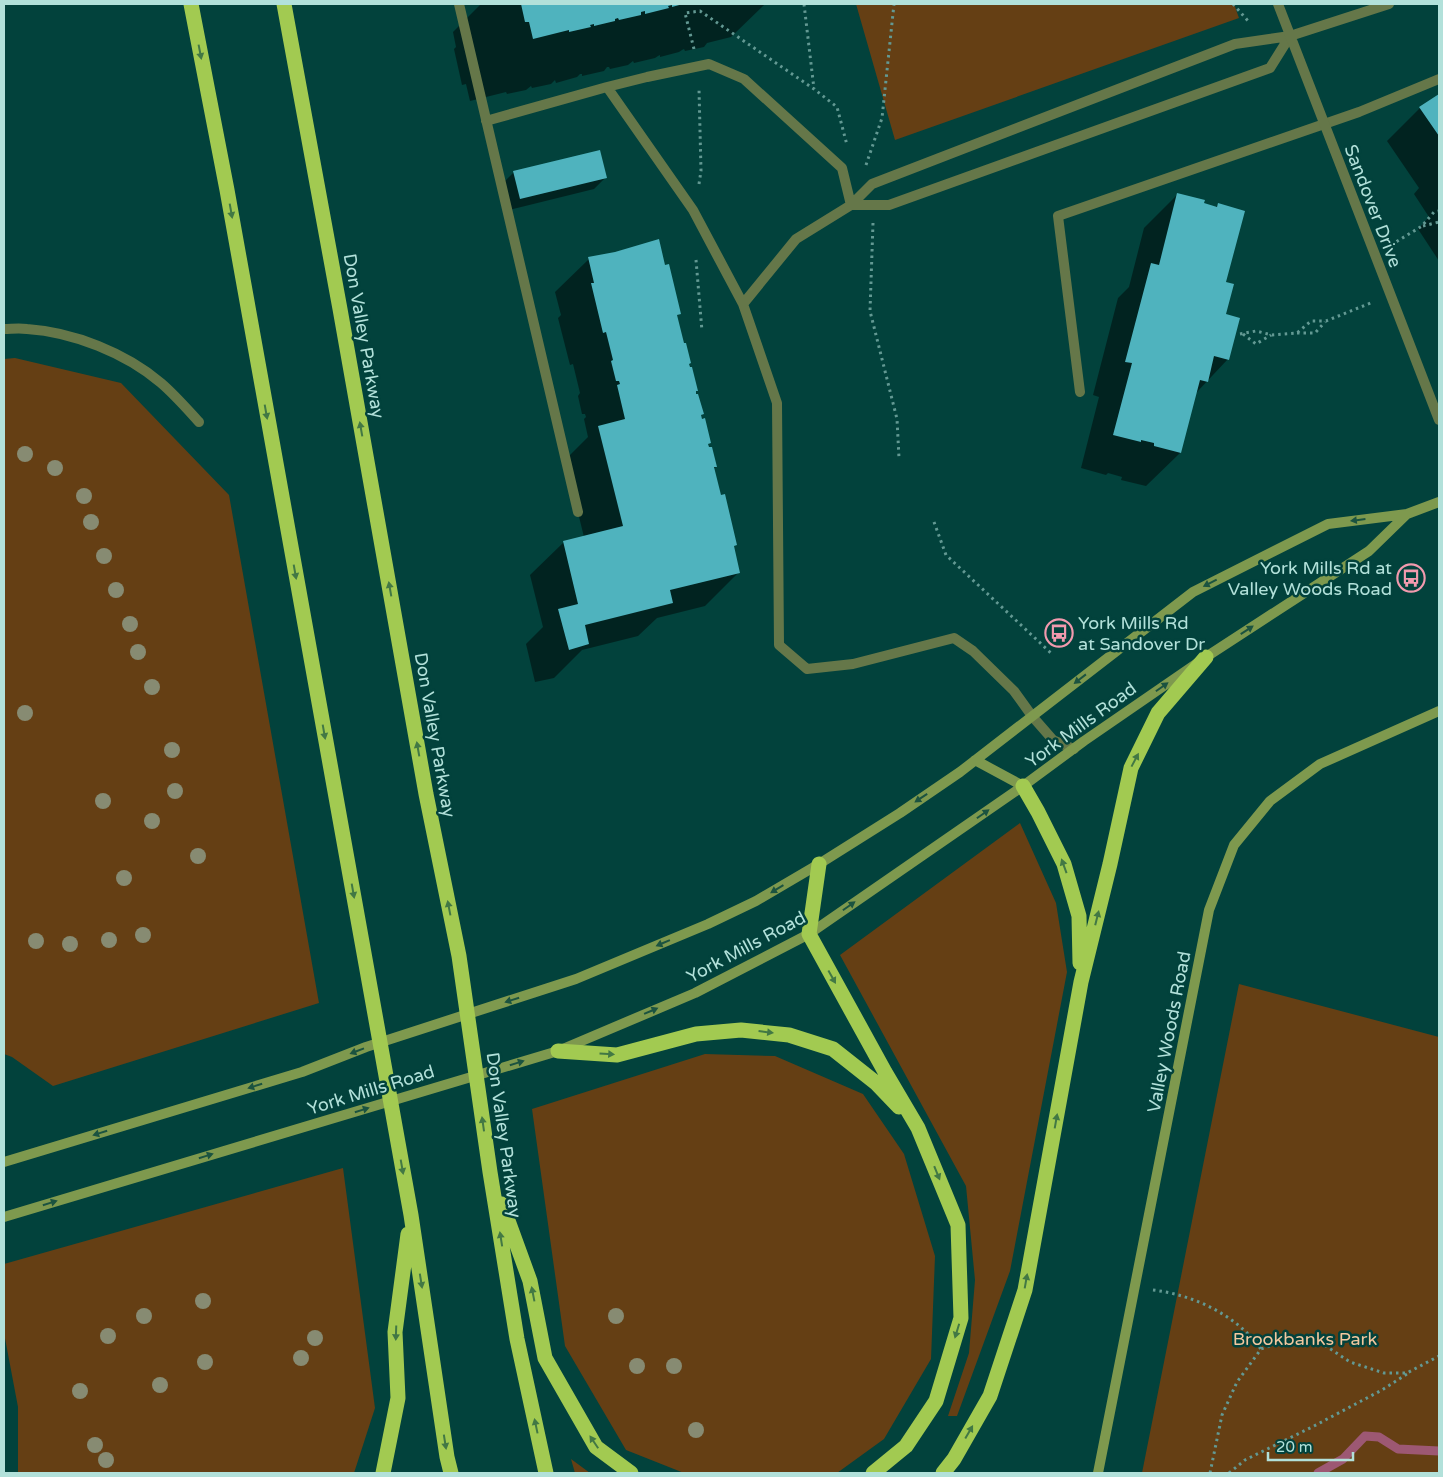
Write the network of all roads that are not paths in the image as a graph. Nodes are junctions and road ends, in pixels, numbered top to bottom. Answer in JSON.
{"nodes":[{"id":1,"x":191,"y":4,"type":"edge"},
{"id":2,"x":284,"y":4,"type":"edge"},
{"id":3,"x":459,"y":4,"type":"edge"},
{"id":4,"x":1278,"y":4,"type":"edge"},
{"id":5,"x":1389,"y":4,"type":"edge"},
{"id":6,"x":1290,"y":36,"type":"junction"},
{"id":7,"x":1439,"y":79,"type":"edge"},
{"id":8,"x":607,"y":87,"type":"junction"},
{"id":9,"x":486,"y":121,"type":"junction"},
{"id":10,"x":1324,"y":124,"type":"junction"},
{"id":11,"x":849,"y":206,"type":"junction"},
{"id":12,"x":743,"y":304,"type":"junction"},
{"id":13,"x":4,"y":329,"type":"edge"},
{"id":14,"x":1080,"y":392,"type":"dead end"},
{"id":15,"x":1439,"y":420,"type":"edge"},
{"id":16,"x":199,"y":422,"type":"dead end"},
{"id":17,"x":1439,"y":502,"type":"edge"},
{"id":18,"x":578,"y":512,"type":"dead end"},
{"id":19,"x":1407,"y":514,"type":"junction"},
{"id":20,"x":1206,"y":657,"type":"junction"},
{"id":21,"x":1439,"y":711,"type":"edge"},
{"id":22,"x":1032,"y":716,"type":"junction"},
{"id":23,"x":1074,"y":748,"type":"junction"},
{"id":24,"x":975,"y":760,"type":"junction"},
{"id":25,"x":1023,"y":786,"type":"junction"},
{"id":26,"x":819,"y":864,"type":"junction"},
{"id":27,"x":809,"y":934,"type":"junction"},
{"id":28,"x":1081,"y":982,"type":"junction"},
{"id":29,"x":558,"y":1051,"type":"junction"},
{"id":30,"x":918,"y":1128,"type":"junction"},
{"id":31,"x":4,"y":1162,"type":"edge"},
{"id":32,"x":490,"y":1172,"type":"junction"},
{"id":33,"x":411,"y":1216,"type":"junction"},
{"id":34,"x":4,"y":1217,"type":"edge"},
{"id":35,"x":383,"y":1473,"type":"edge"},
{"id":36,"x":451,"y":1473,"type":"edge"},
{"id":37,"x":546,"y":1473,"type":"edge"},
{"id":38,"x":631,"y":1473,"type":"edge"},
{"id":39,"x":873,"y":1473,"type":"edge"},
{"id":40,"x":943,"y":1473,"type":"edge"},
{"id":41,"x":1098,"y":1473,"type":"edge"}],
"edges":[{"from":1,"to":33,"type":"highway","one_way":true},
{"from":32,"to":2,"type":"highway","name":"Don Valley Parkway","one_way":true},
{"from":3,"to":9,"type":"street"},
{"from":4,"to":6,"type":"street","name":"Sandover Drive"},
{"from":5,"to":6,"type":"street"},
{"from":6,"to":10,"type":"street","name":"Sandover Drive"},
{"from":6,"to":11,"type":"street"},
{"from":6,"to":11,"type":"street"},
{"from":7,"to":10,"type":"street"},
{"from":8,"to":9,"type":"street"},
{"from":8,"to":11,"type":"street"},
{"from":8,"to":12,"type":"street"},
{"from":9,"to":18,"type":"street"},
{"from":10,"to":14,"type":"street"},
{"from":10,"to":15,"type":"street","name":"Sandover Drive"},
{"from":11,"to":12,"type":"street"},
{"from":12,"to":22,"type":"street"},
{"from":13,"to":16,"type":"street"},
{"from":17,"to":19,"type":"main road","name":"York Mills Road"},
{"from":20,"to":19,"type":"main road","name":"York Mills Road","one_way":true},
{"from":19,"to":22,"type":"main road","name":"York Mills Road","one_way":true},
{"from":23,"to":20,"type":"main road","name":"York Mills Road","one_way":true},
{"from":28,"to":20,"type":"highway","one_way":true},
{"from":21,"to":41,"type":"main road","name":"Valley Woods Road"},
{"from":22,"to":23,"type":"street"},
{"from":22,"to":24,"type":"main road","name":"York Mills Road"},
{"from":23,"to":25,"type":"main road","name":"York Mills Road"},
{"from":24,"to":25,"type":"main road"},
{"from":24,"to":26,"type":"main road","name":"York Mills Road","one_way":true},
{"from":27,"to":25,"type":"main road","name":"York Mills Road","one_way":true},
{"from":28,"to":25,"type":"highway","one_way":true},
{"from":26,"to":27,"type":"highway"},
{"from":26,"to":31,"type":"main road","name":"York Mills Road","one_way":true},
{"from":29,"to":27,"type":"main road","name":"York Mills Road","one_way":true},
{"from":27,"to":30,"type":"highway","one_way":true},
{"from":40,"to":28,"type":"highway","one_way":true},
{"from":29,"to":30,"type":"highway","one_way":true},
{"from":34,"to":29,"type":"main road","name":"York Mills Road","one_way":true},
{"from":30,"to":39,"type":"highway","one_way":true},
{"from":37,"to":32,"type":"highway","name":"Don Valley Parkway","one_way":true},
{"from":38,"to":32,"type":"highway","one_way":true},
{"from":33,"to":35,"type":"highway","one_way":true},
{"from":33,"to":36,"type":"highway","one_way":true}]}
